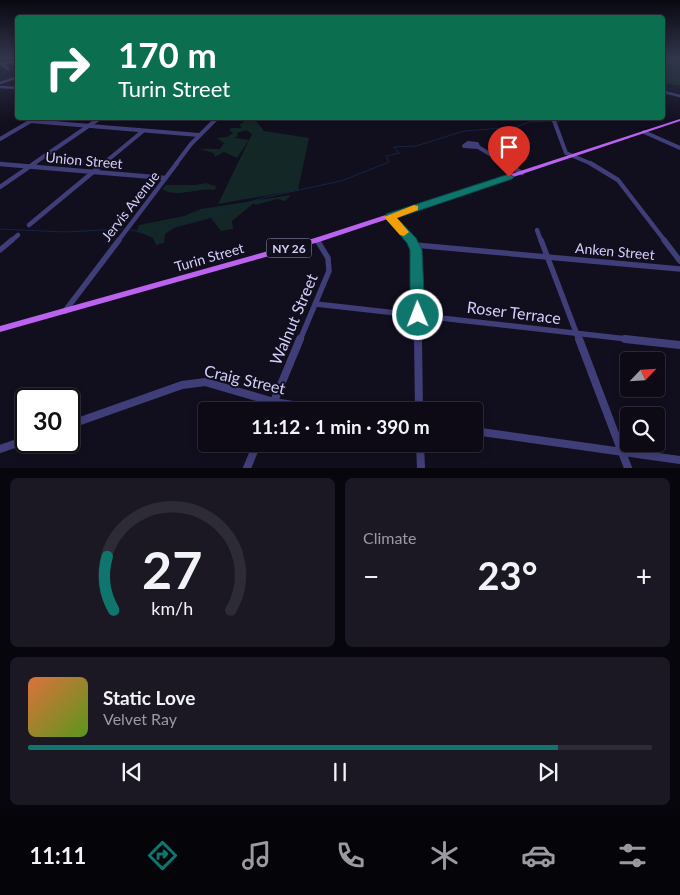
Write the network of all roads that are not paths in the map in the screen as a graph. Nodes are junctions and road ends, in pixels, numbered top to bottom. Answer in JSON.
{"nodes":[{"id":1,"x":12,"y":80,"type":"edge"},
{"id":2,"x":0,"y":85,"type":"edge"},
{"id":3,"x":15,"y":88,"type":"edge"},
{"id":4,"x":665,"y":92,"type":"edge"},
{"id":5,"x":680,"y":96,"type":"edge"},
{"id":6,"x":97,"y":120,"type":"edge"},
{"id":7,"x":215,"y":120,"type":"edge"},
{"id":8,"x":554,"y":120,"type":"edge"},
{"id":9,"x":680,"y":120,"type":"edge"},
{"id":10,"x":30,"y":121,"type":"joint"},
{"id":11,"x":88,"y":126,"type":"junction"},
{"id":12,"x":143,"y":131,"type":"junction"},
{"id":13,"x":644,"y":132,"type":"junction"},
{"id":14,"x":199,"y":135,"type":"junction"},
{"id":15,"x":0,"y":139,"type":"edge"},
{"id":16,"x":478,"y":147,"type":"dead end"},
{"id":17,"x":680,"y":148,"type":"edge"},
{"id":18,"x":574,"y":155,"type":"junction"},
{"id":19,"x":0,"y":164,"type":"edge"},
{"id":20,"x":28,"y":167,"type":"junction"},
{"id":21,"x":93,"y":172,"type":"junction"},
{"id":22,"x":522,"y":173,"type":"junction"},
{"id":23,"x":165,"y":178,"type":"junction"},
{"id":24,"x":0,"y":186,"type":"edge"},
{"id":25,"x":389,"y":217,"type":"junction"},
{"id":26,"x":29,"y":225,"type":"dead end"},
{"id":27,"x":537,"y":230,"type":"dead end"},
{"id":28,"x":18,"y":235,"type":"dead end"},
{"id":29,"x":317,"y":240,"type":"junction"},
{"id":30,"x":415,"y":245,"type":"junction"},
{"id":31,"x":0,"y":250,"type":"edge"},
{"id":32,"x":547,"y":257,"type":"junction"},
{"id":33,"x":680,"y":261,"type":"edge"},
{"id":34,"x":680,"y":269,"type":"edge"},
{"id":35,"x":316,"y":304,"type":"junction"},
{"id":36,"x":65,"y":311,"type":"junction"},
{"id":37,"x":418,"y":315,"type":"junction"},
{"id":38,"x":0,"y":329,"type":"edge"},
{"id":39,"x":576,"y":333,"type":"junction"},
{"id":40,"x":680,"y":345,"type":"edge"},
{"id":41,"x":274,"y":402,"type":"joint"},
{"id":42,"x":420,"y":402,"type":"edge"},
{"id":43,"x":80,"y":421,"type":"edge"},
{"id":44,"x":483,"y":432,"type":"edge"},
{"id":45,"x":15,"y":444,"type":"edge"},
{"id":46,"x":620,"y":447,"type":"edge"},
{"id":47,"x":0,"y":449,"type":"edge"},
{"id":48,"x":254,"y":452,"type":"edge"},
{"id":49,"x":420,"y":452,"type":"edge"},
{"id":50,"x":620,"y":452,"type":"edge"},
{"id":51,"x":622,"y":452,"type":"joint"},
{"id":52,"x":680,"y":460,"type":"edge"},
{"id":53,"x":247,"y":468,"type":"edge"},
{"id":54,"x":421,"y":468,"type":"edge"},
{"id":55,"x":628,"y":468,"type":"edge"}],
"edges":[{"from":1,"to":2,"type":"street"},
{"from":2,"to":3,"type":"street"},
{"from":4,"to":5,"type":"street"},
{"from":6,"to":11,"type":"street"},
{"from":7,"to":14,"type":"street","name":"Jervis Avenue"},
{"from":8,"to":18,"type":"street"},
{"from":9,"to":13,"type":"main road","name":"Turin Street","number":"NY 26"},
{"from":10,"to":11,"type":"street"},
{"from":10,"to":15,"type":"street"},
{"from":11,"to":12,"type":"street"},
{"from":11,"to":20,"type":"street"},
{"from":12,"to":14,"type":"street"},
{"from":12,"to":21,"type":"street"},
{"from":13,"to":17,"type":"street"},
{"from":13,"to":18,"type":"main road","name":"Turin Street","number":"NY 26"},
{"from":14,"to":23,"type":"street","name":"Jervis Avenue"},
{"from":16,"to":22,"type":"street"},
{"from":18,"to":22,"type":"main road","name":"Turin Street","number":"NY 26"},
{"from":18,"to":33,"type":"street"},
{"from":19,"to":20,"type":"street","name":"Union Street"},
{"from":20,"to":21,"type":"street","name":"Union Street"},
{"from":20,"to":24,"type":"street"},
{"from":21,"to":23,"type":"street","name":"Union Street"},
{"from":21,"to":26,"type":"street"},
{"from":22,"to":25,"type":"main road","name":"Turin Street","number":"NY 26"},
{"from":23,"to":36,"type":"street","name":"Jervis Avenue"},
{"from":25,"to":29,"type":"main road","name":"Turin Street","number":"NY 26"},
{"from":25,"to":30,"type":"street"},
{"from":27,"to":32,"type":"street"},
{"from":28,"to":31,"type":"street"},
{"from":29,"to":35,"type":"street","name":"Walnut Street"},
{"from":29,"to":36,"type":"main road","name":"Turin Street","number":"NY 26"},
{"from":30,"to":32,"type":"street","name":"Anken Street"},
{"from":30,"to":37,"type":"street"},
{"from":32,"to":34,"type":"street","name":"Anken Street"},
{"from":32,"to":39,"type":"street"},
{"from":35,"to":37,"type":"street","name":"Roser Terrace"},
{"from":35,"to":41,"type":"street","name":"Walnut Street"},
{"from":36,"to":38,"type":"main road","name":"Turin Street","number":"NY 26"},
{"from":37,"to":39,"type":"street","name":"Roser Terrace"},
{"from":37,"to":42,"type":"street"},
{"from":39,"to":40,"type":"street","name":"Roser Terrace"},
{"from":39,"to":46,"type":"street"},
{"from":41,"to":43,"type":"street","name":"Craig Street"},
{"from":44,"to":50,"type":"street"},
{"from":45,"to":47,"type":"street"},
{"from":48,"to":53,"type":"street"},
{"from":49,"to":54,"type":"street"},
{"from":51,"to":52,"type":"street"},
{"from":51,"to":55,"type":"street"}]}
